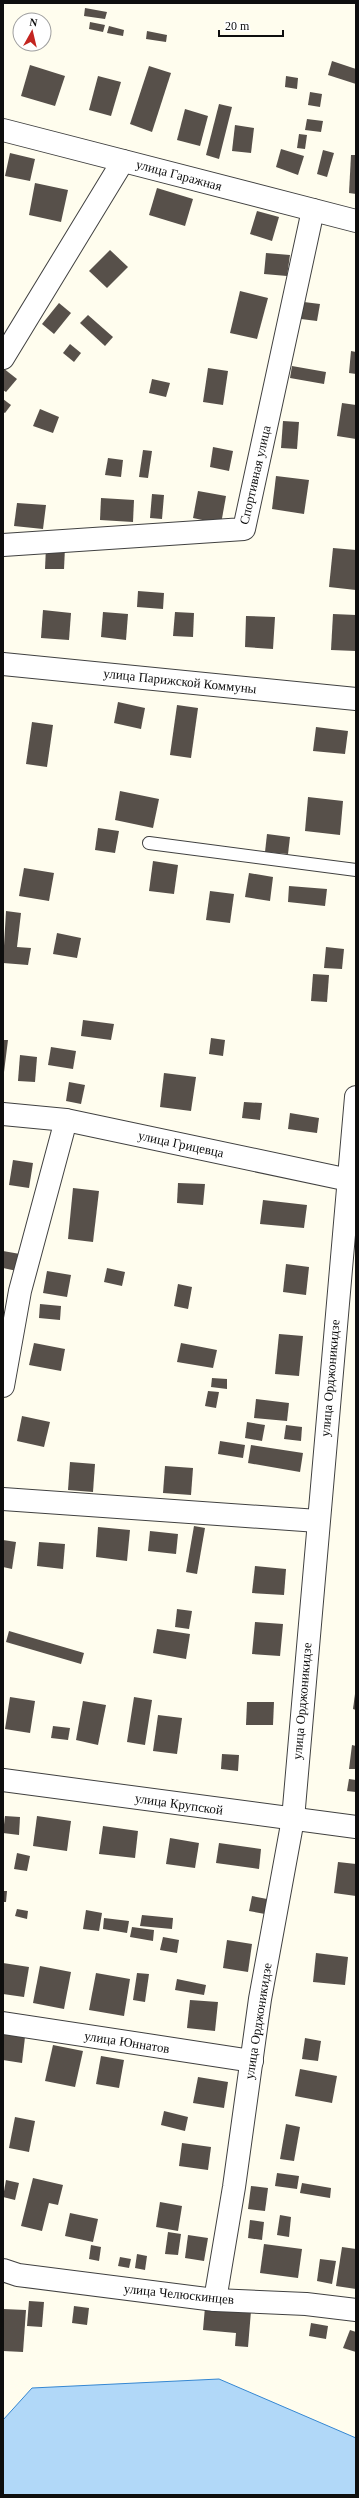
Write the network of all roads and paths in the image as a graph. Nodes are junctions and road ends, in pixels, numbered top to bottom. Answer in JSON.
{"nodes":[{"id":1,"x":3,"y":130,"type":"edge"},
{"id":2,"x":123,"y":161,"type":"junction"},
{"id":3,"x":314,"y":210,"type":"junction"},
{"id":4,"x":356,"y":221,"type":"edge"},
{"id":5,"x":3,"y":358,"type":"edge"},
{"id":6,"x":3,"y":545,"type":"edge"},
{"id":7,"x":3,"y":664,"type":"edge"},
{"id":8,"x":356,"y":699,"type":"edge"},
{"id":9,"x":149,"y":843,"type":"dead end"},
{"id":10,"x":356,"y":870,"type":"edge"},
{"id":11,"x":356,"y":1097,"type":"edge"},
{"id":12,"x":3,"y":1114,"type":"edge"},
{"id":13,"x":66,"y":1120,"type":"junction"},
{"id":14,"x":353,"y":1182,"type":"edge"},
{"id":15,"x":3,"y":1386,"type":"edge"},
{"id":16,"x":3,"y":1499,"type":"edge"},
{"id":17,"x":318,"y":1522,"type":"junction"},
{"id":18,"x":3,"y":1780,"type":"edge"},
{"id":19,"x":293,"y":1819,"type":"junction"},
{"id":20,"x":356,"y":1827,"type":"edge"},
{"id":21,"x":3,"y":2023,"type":"edge"},
{"id":22,"x":252,"y":2061,"type":"junction"},
{"id":23,"x":3,"y":2270,"type":"edge"},
{"id":24,"x":215,"y":2300,"type":"junction"},
{"id":25,"x":356,"y":2310,"type":"edge"}],
"edges":[{"from":1,"to":2,"type":"street","name":"улица Гаражная"},
{"from":2,"to":3,"type":"street","name":"улица Гаражная"},
{"from":2,"to":5,"type":"street"},
{"from":3,"to":4,"type":"street","name":"улица Гаражная"},
{"from":3,"to":6,"type":"street","name":"Спортивная улица"},
{"from":7,"to":8,"type":"street","name":"улица Парижской Коммуны"},
{"from":9,"to":10,"type":"lane"},
{"from":11,"to":14,"type":"street","name":"улица Орджоникидзе"},
{"from":12,"to":13,"type":"street","name":"улица Грицевца"},
{"from":13,"to":14,"type":"street","name":"улица Грицевца"},
{"from":13,"to":15,"type":"street"},
{"from":14,"to":17,"type":"street","name":"улица Орджоникидзе"},
{"from":16,"to":17,"type":"street"},
{"from":17,"to":19,"type":"street","name":"улица Орджоникидзе"},
{"from":18,"to":19,"type":"street","name":"улица Крупской"},
{"from":19,"to":20,"type":"street","name":"улица Крупской"},
{"from":19,"to":22,"type":"street","name":"улица Орджоникидзе"},
{"from":21,"to":22,"type":"street","name":"улица Юннатов"},
{"from":22,"to":24,"type":"street","name":"улица Орджоникидзе"},
{"from":23,"to":24,"type":"street","name":"улица Челюскинцев"},
{"from":24,"to":25,"type":"street","name":"улица Челюскинцев"}]}
